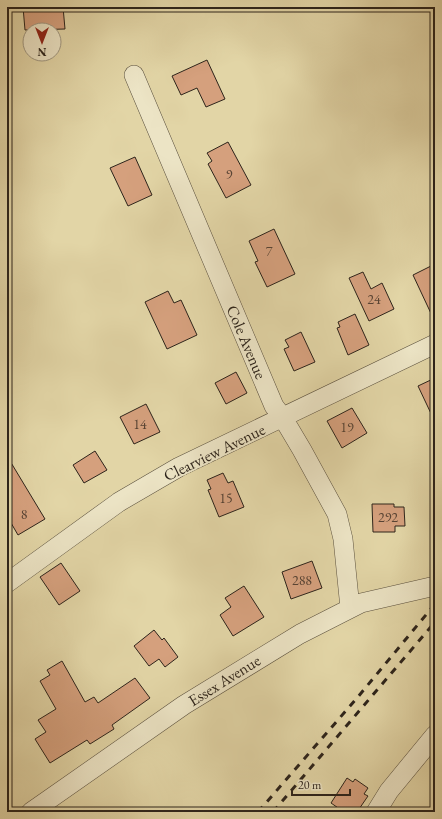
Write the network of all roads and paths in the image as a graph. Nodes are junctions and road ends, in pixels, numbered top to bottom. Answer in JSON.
{"nodes":[{"id":1,"x":134,"y":76,"type":"dead end"},
{"id":2,"x":435,"y":344,"type":"edge"},
{"id":3,"x":283,"y":418,"type":"junction"},
{"id":4,"x":7,"y":583,"type":"edge"},
{"id":5,"x":435,"y":586,"type":"edge"},
{"id":6,"x":350,"y":608,"type":"junction"},
{"id":7,"x":435,"y":735,"type":"edge"},
{"id":8,"x":31,"y":812,"type":"edge"},
{"id":9,"x":376,"y":812,"type":"edge"}],
"edges":[{"from":1,"to":3,"type":"street","name":"Cole Avenue"},
{"from":2,"to":3,"type":"street","name":"Clearview Avenue"},
{"from":3,"to":4,"type":"street","name":"Clearview Avenue"},
{"from":3,"to":6,"type":"street","name":"Cole Avenue"},
{"from":5,"to":6,"type":"street","name":"Essex Avenue"},
{"from":6,"to":8,"type":"street","name":"Essex Avenue"},
{"from":7,"to":9,"type":"street"}]}
